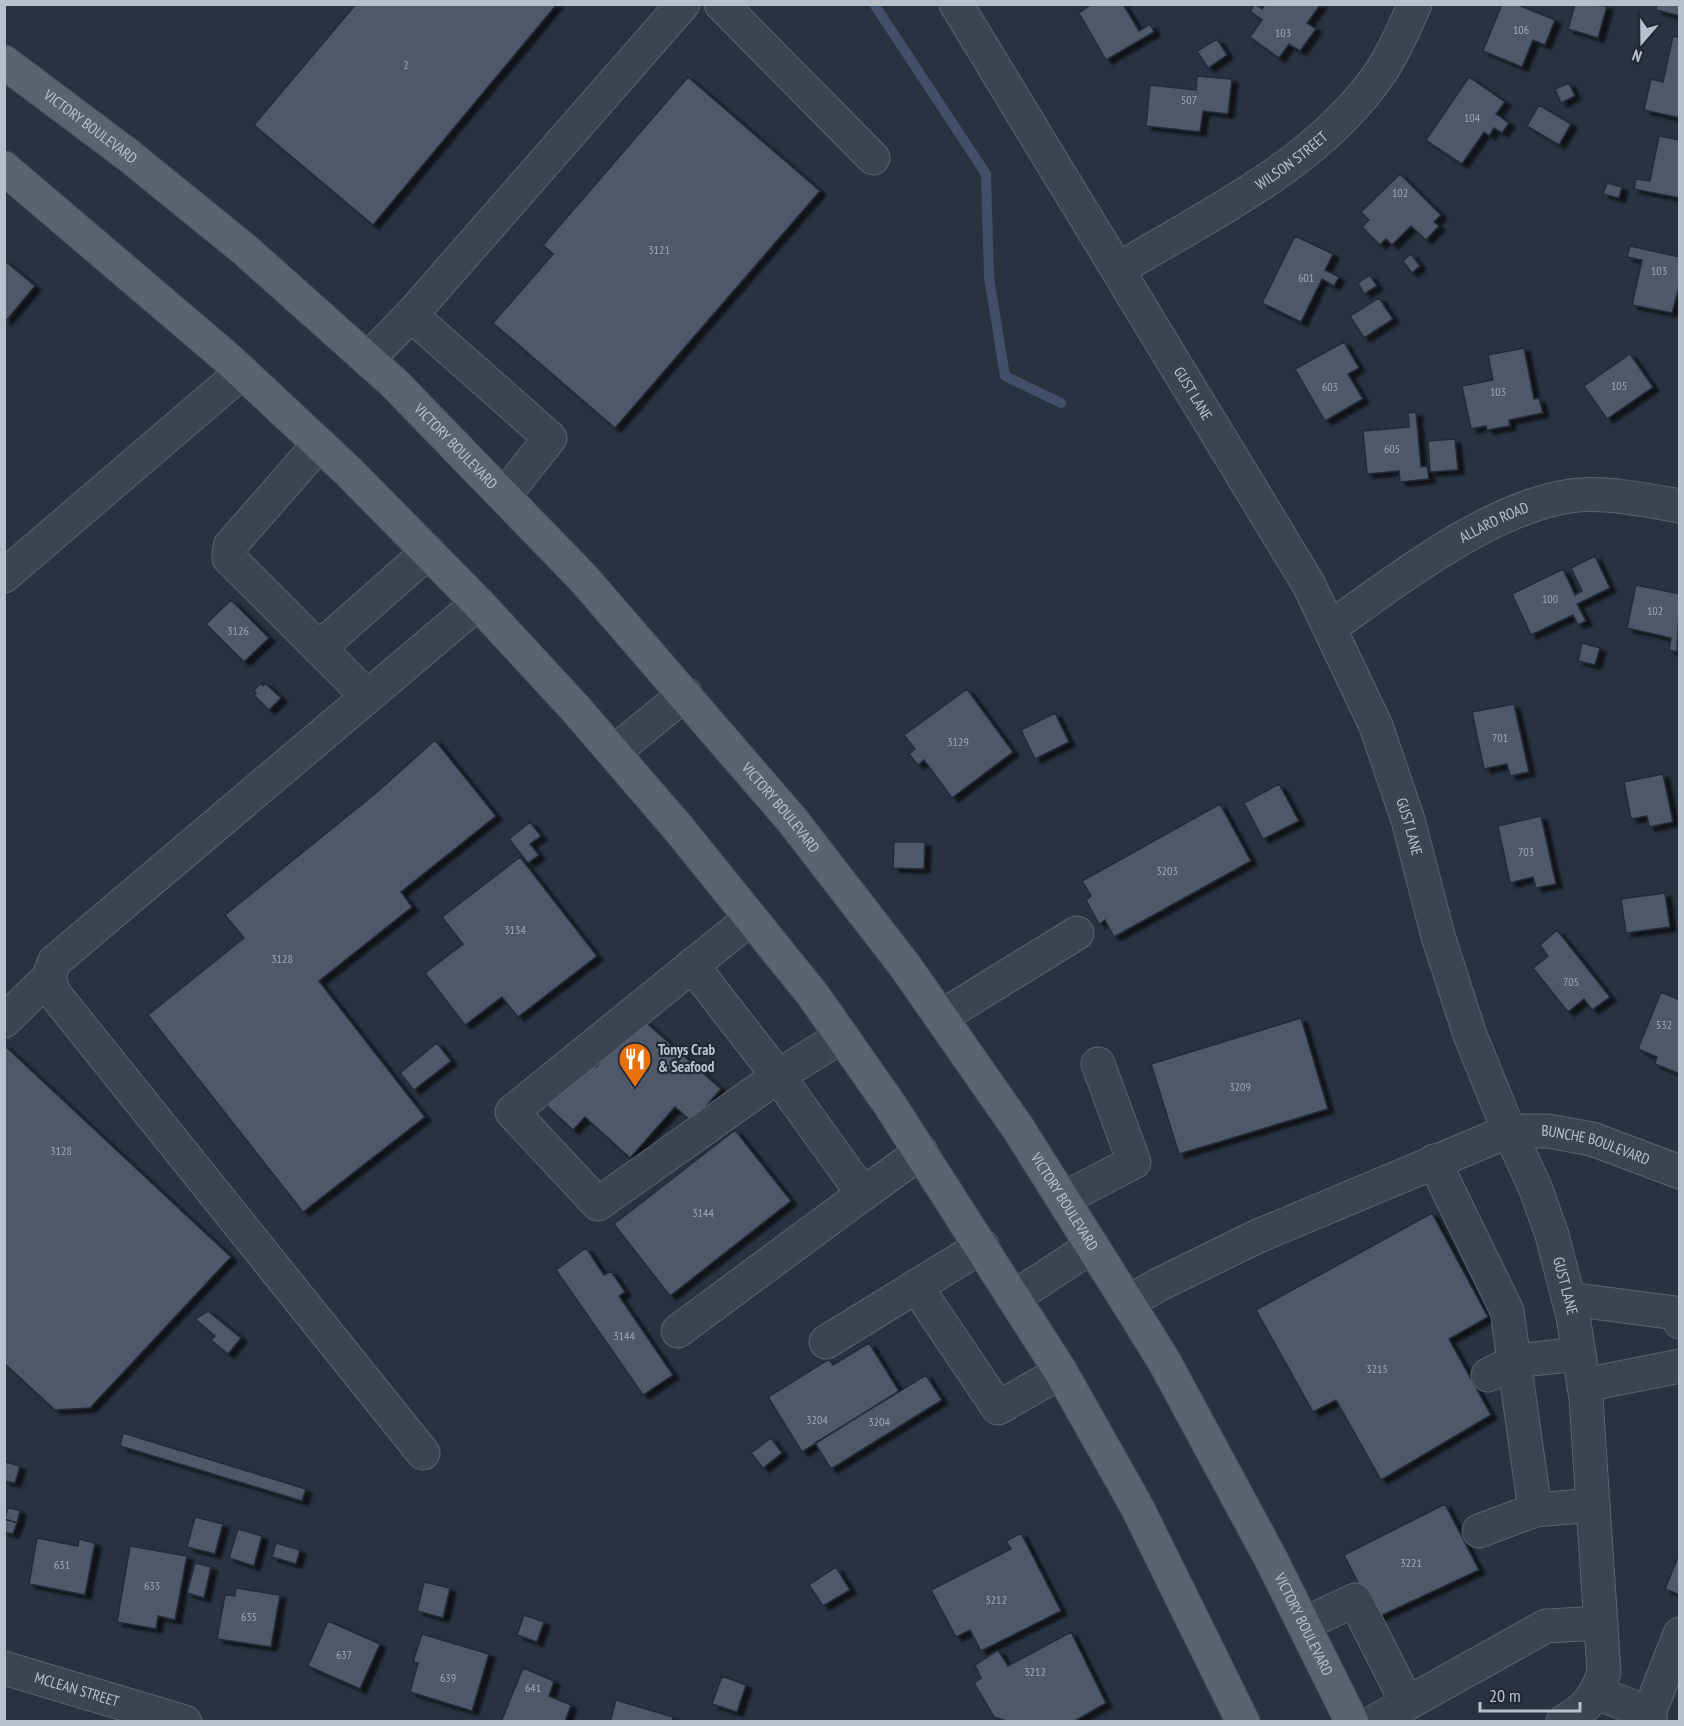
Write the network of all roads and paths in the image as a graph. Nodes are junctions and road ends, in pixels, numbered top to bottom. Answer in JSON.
{"nodes":[{"id":1,"x":683,"y":4,"type":"edge"},
{"id":2,"x":721,"y":4,"type":"edge"},
{"id":3,"x":956,"y":4,"type":"edge"},
{"id":4,"x":1415,"y":4,"type":"edge"},
{"id":5,"x":4,"y":62,"type":"edge"},
{"id":6,"x":873,"y":158,"type":"dead end"},
{"id":7,"x":4,"y":168,"type":"edge"},
{"id":8,"x":1119,"y":269,"type":"junction"},
{"id":9,"x":411,"y":315,"type":"junction"},
{"id":10,"x":368,"y":359,"type":"junction"},
{"id":11,"x":242,"y":372,"type":"junction"},
{"id":12,"x":319,"y":444,"type":"junction"},
{"id":13,"x":504,"y":496,"type":"junction"},
{"id":14,"x":1680,"y":506,"type":"edge"},
{"id":15,"x":428,"y":552,"type":"junction"},
{"id":16,"x":4,"y":576,"type":"edge"},
{"id":17,"x":478,"y":603,"type":"junction"},
{"id":18,"x":1331,"y":627,"type":"junction"},
{"id":19,"x":319,"y":648,"type":"junction"},
{"id":20,"x":685,"y":694,"type":"junction"},
{"id":21,"x":367,"y":696,"type":"junction"},
{"id":22,"x":614,"y":752,"type":"junction"},
{"id":23,"x":751,"y":918,"type":"junction"},
{"id":24,"x":1077,"y":933,"type":"dead end"},
{"id":25,"x":692,"y":965,"type":"junction"},
{"id":26,"x":49,"y":977,"type":"junction"},
{"id":27,"x":941,"y":1017,"type":"junction"},
{"id":28,"x":4,"y":1021,"type":"edge"},
{"id":29,"x":842,"y":1036,"type":"junction"},
{"id":30,"x":1098,"y":1064,"type":"dead end"},
{"id":31,"x":778,"y":1076,"type":"junction"},
{"id":32,"x":1509,"y":1131,"type":"junction"},
{"id":33,"x":921,"y":1152,"type":"junction"},
{"id":34,"x":1434,"y":1161,"type":"junction"},
{"id":35,"x":1680,"y":1172,"type":"edge"},
{"id":36,"x":862,"y":1194,"type":"junction"},
{"id":37,"x":1063,"y":1199,"type":"junction"},
{"id":38,"x":982,"y":1246,"type":"junction"},
{"id":39,"x":1092,"y":1246,"type":"junction"},
{"id":40,"x":916,"y":1286,"type":"junction"},
{"id":41,"x":1015,"y":1297,"type":"junction"},
{"id":42,"x":1569,"y":1299,"type":"junction"},
{"id":43,"x":1128,"y":1303,"type":"junction"},
{"id":44,"x":1680,"y":1322,"type":"edge"},
{"id":45,"x":678,"y":1331,"type":"dead end"},
{"id":46,"x":826,"y":1342,"type":"dead end"},
{"id":47,"x":1680,"y":1366,"type":"edge"},
{"id":48,"x":1502,"y":1368,"type":"junction"},
{"id":49,"x":1581,"y":1370,"type":"junction"},
{"id":50,"x":1061,"y":1372,"type":"junction"},
{"id":51,"x":423,"y":1454,"type":"dead end"},
{"id":52,"x":1593,"y":1505,"type":"junction"},
{"id":53,"x":1535,"y":1510,"type":"junction"},
{"id":54,"x":1479,"y":1531,"type":"dead end"},
{"id":55,"x":1601,"y":1623,"type":"junction"},
{"id":56,"x":1304,"y":1624,"type":"junction"},
{"id":57,"x":1680,"y":1634,"type":"edge"},
{"id":58,"x":4,"y":1668,"type":"edge"},
{"id":59,"x":1597,"y":1693,"type":"junction"},
{"id":60,"x":1407,"y":1703,"type":"junction"},
{"id":61,"x":1650,"y":1717,"type":"edge"},
{"id":62,"x":185,"y":1722,"type":"edge"},
{"id":63,"x":1243,"y":1722,"type":"edge"},
{"id":64,"x":1352,"y":1722,"type":"edge"},
{"id":65,"x":1374,"y":1722,"type":"edge"},
{"id":66,"x":1563,"y":1722,"type":"edge"}],
"edges":[{"from":1,"to":9,"type":"street"},
{"from":2,"to":6,"type":"street"},
{"from":3,"to":8,"type":"street","name":"GUST LANE"},
{"from":4,"to":8,"type":"street","name":"WILSON STREET"},
{"from":5,"to":10,"type":"main road","name":"VICTORY BOULEVARD"},
{"from":7,"to":11,"type":"main road"},
{"from":8,"to":18,"type":"street","name":"GUST LANE"},
{"from":9,"to":10,"type":"street"},
{"from":9,"to":13,"type":"street"},
{"from":10,"to":13,"type":"main road","name":"VICTORY BOULEVARD"},
{"from":11,"to":12,"type":"main road"},
{"from":11,"to":16,"type":"street"},
{"from":12,"to":15,"type":"main road"},
{"from":12,"to":19,"type":"street"},
{"from":13,"to":20,"type":"main road","name":"VICTORY BOULEVARD"},
{"from":14,"to":18,"type":"street","name":"ALLARD ROAD"},
{"from":15,"to":17,"type":"main road"},
{"from":15,"to":19,"type":"street"},
{"from":17,"to":21,"type":"street"},
{"from":17,"to":22,"type":"main road"},
{"from":18,"to":32,"type":"street","name":"GUST LANE"},
{"from":19,"to":21,"type":"street"},
{"from":20,"to":22,"type":"street"},
{"from":20,"to":27,"type":"main road","name":"VICTORY BOULEVARD"},
{"from":21,"to":26,"type":"street"},
{"from":22,"to":23,"type":"main road"},
{"from":23,"to":25,"type":"street"},
{"from":23,"to":29,"type":"main road"},
{"from":24,"to":27,"type":"street"},
{"from":25,"to":31,"type":"street"},
{"from":25,"to":31,"type":"street"},
{"from":26,"to":28,"type":"street"},
{"from":26,"to":51,"type":"street"},
{"from":27,"to":37,"type":"main road","name":"VICTORY BOULEVARD"},
{"from":29,"to":31,"type":"street"},
{"from":29,"to":33,"type":"main road"},
{"from":30,"to":37,"type":"street"},
{"from":31,"to":36,"type":"street"},
{"from":32,"to":34,"type":"street"},
{"from":32,"to":35,"type":"street","name":"BUNCHE BOULEVARD"},
{"from":32,"to":42,"type":"street","name":"GUST LANE"},
{"from":33,"to":36,"type":"street"},
{"from":33,"to":38,"type":"main road"},
{"from":34,"to":43,"type":"street"},
{"from":34,"to":48,"type":"street"},
{"from":36,"to":45,"type":"street"},
{"from":37,"to":39,"type":"main road","name":"VICTORY BOULEVARD"},
{"from":38,"to":40,"type":"street"},
{"from":38,"to":41,"type":"main road"},
{"from":39,"to":41,"type":"street"},
{"from":39,"to":43,"type":"main road","name":"VICTORY BOULEVARD"},
{"from":40,"to":46,"type":"street"},
{"from":40,"to":50,"type":"street"},
{"from":41,"to":50,"type":"main road"},
{"from":42,"to":44,"type":"street"},
{"from":42,"to":49,"type":"street","name":"GUST LANE"},
{"from":43,"to":56,"type":"main road","name":"VICTORY BOULEVARD"},
{"from":47,"to":49,"type":"street"},
{"from":48,"to":49,"type":"street"},
{"from":48,"to":53,"type":"street"},
{"from":49,"to":52,"type":"street","name":"GUST LANE"},
{"from":50,"to":63,"type":"main road"},
{"from":52,"to":53,"type":"street"},
{"from":52,"to":55,"type":"street","name":"GUST LANE"},
{"from":53,"to":54,"type":"street"},
{"from":55,"to":59,"type":"street","name":"GUST LANE"},
{"from":55,"to":60,"type":"street"},
{"from":56,"to":60,"type":"street"},
{"from":56,"to":64,"type":"main road","name":"VICTORY BOULEVARD"},
{"from":57,"to":61,"type":"street"},
{"from":58,"to":62,"type":"street","name":"MCLEAN STREET"},
{"from":59,"to":61,"type":"street"},
{"from":59,"to":66,"type":"street"},
{"from":60,"to":65,"type":"street"}]}
